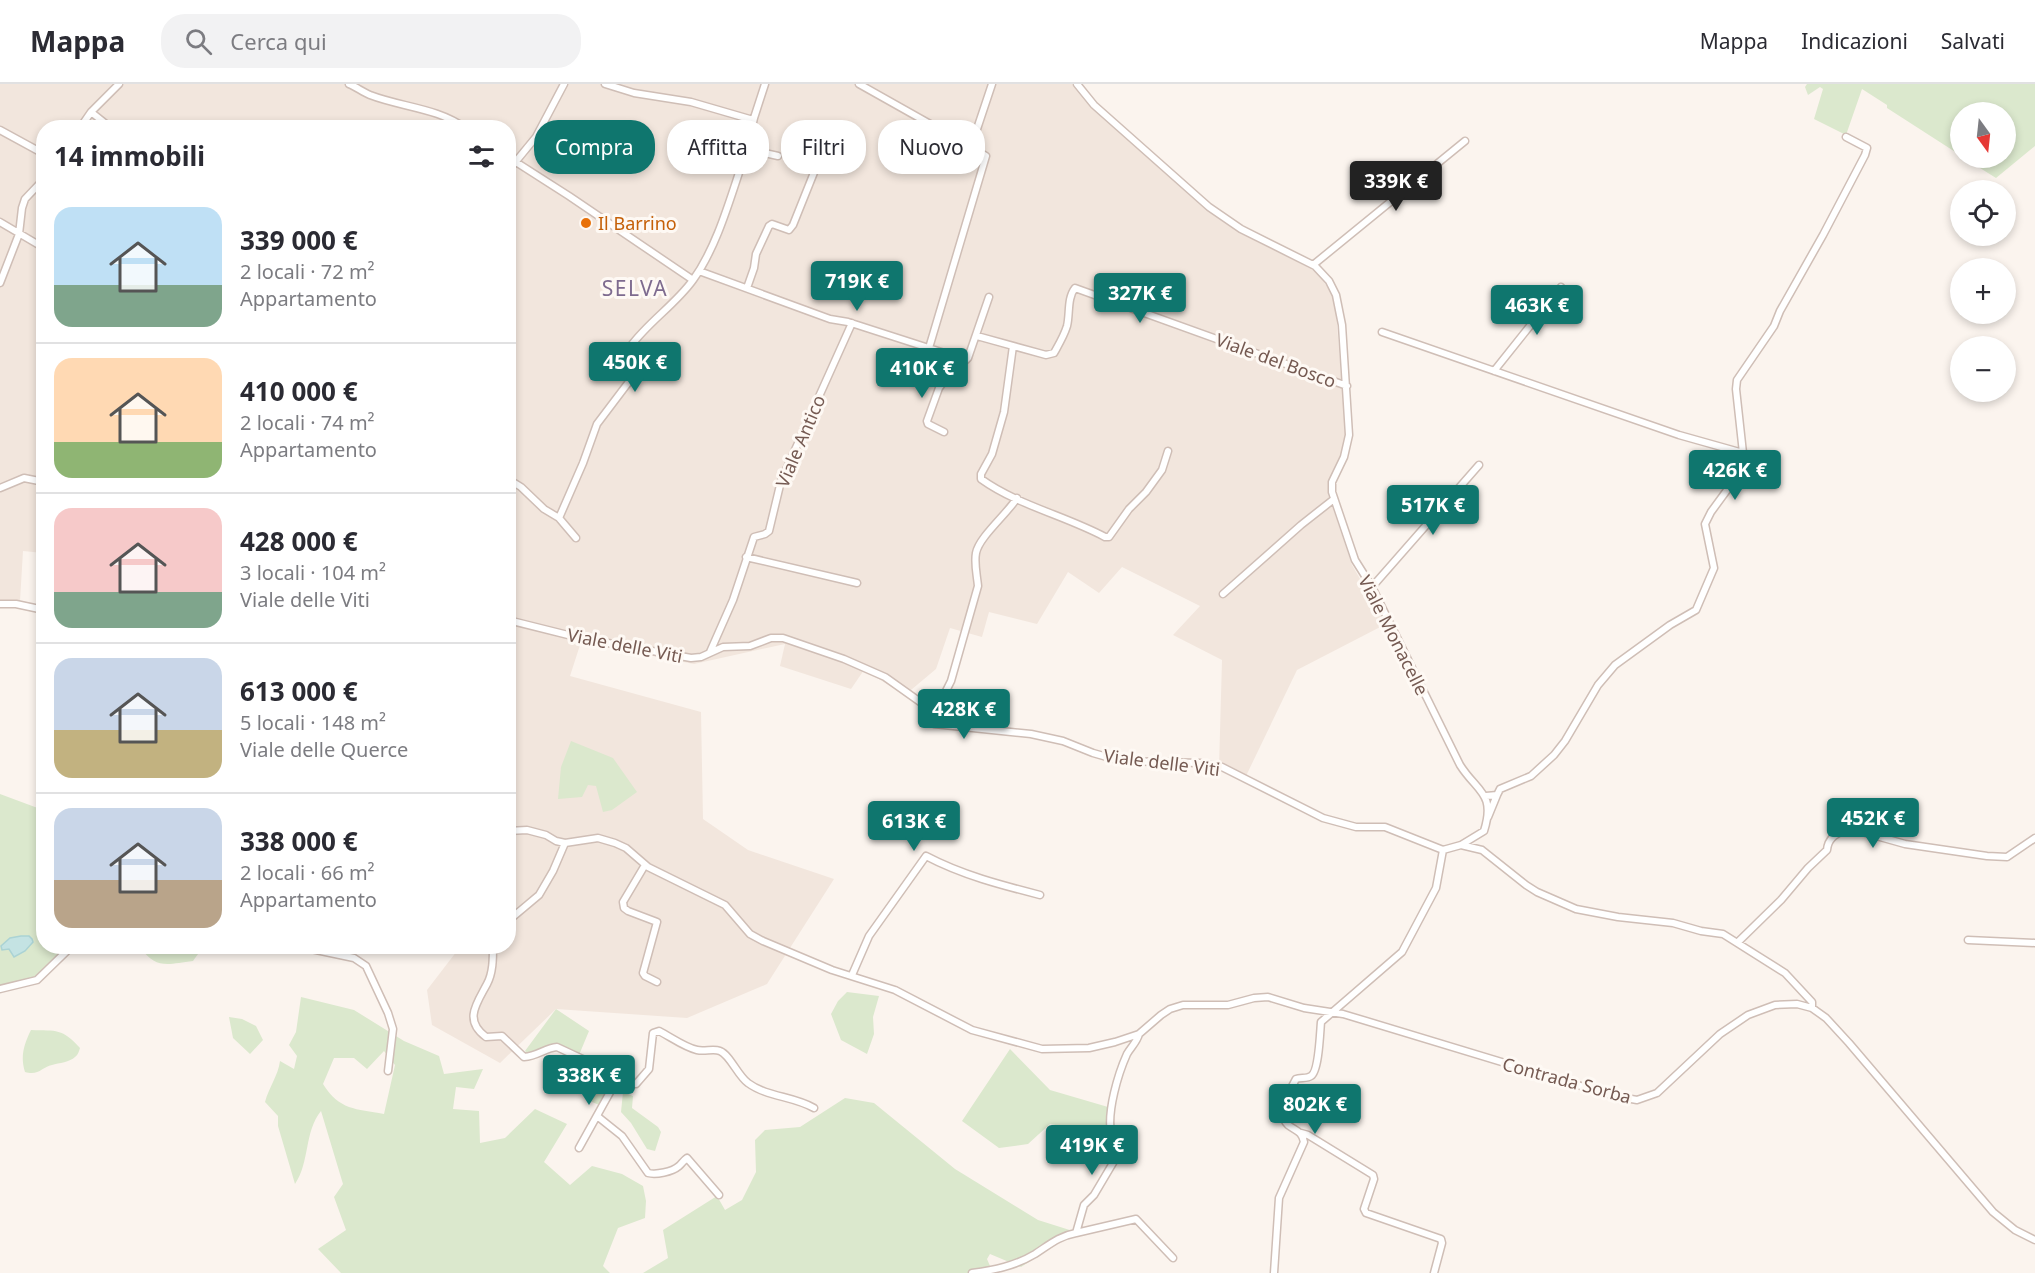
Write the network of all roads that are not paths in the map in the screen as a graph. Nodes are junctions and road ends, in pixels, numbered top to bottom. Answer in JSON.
{"nodes":[{"id":1,"x":119,"y":84,"type":"edge"},
{"id":2,"x":349,"y":84,"type":"edge"},
{"id":3,"x":564,"y":84,"type":"edge"},
{"id":4,"x":605,"y":84,"type":"edge"},
{"id":5,"x":765,"y":84,"type":"edge"},
{"id":6,"x":859,"y":84,"type":"edge"},
{"id":7,"x":992,"y":84,"type":"edge"},
{"id":8,"x":1077,"y":84,"type":"edge"},
{"id":9,"x":91,"y":112,"type":"junction"},
{"id":10,"x":86,"y":120,"type":"edge"},
{"id":11,"x":101,"y":120,"type":"edge"},
{"id":12,"x":452,"y":120,"type":"edge"},
{"id":13,"x":753,"y":120,"type":"joint"},
{"id":14,"x":923,"y":120,"type":"edge"},
{"id":15,"x":980,"y":120,"type":"edge"},
{"id":16,"x":0,"y":130,"type":"edge"},
{"id":17,"x":1846,"y":137,"type":"dead end"},
{"id":18,"x":1465,"y":141,"type":"dead end"},
{"id":19,"x":36,"y":150,"type":"edge"},
{"id":20,"x":769,"y":154,"type":"edge"},
{"id":21,"x":778,"y":156,"type":"dead end"},
{"id":22,"x":516,"y":162,"type":"joint"},
{"id":23,"x":738,"y":174,"type":"edge"},
{"id":24,"x":814,"y":174,"type":"edge"},
{"id":25,"x":981,"y":174,"type":"edge"},
{"id":26,"x":36,"y":187,"type":"edge"},
{"id":27,"x":0,"y":222,"type":"edge"},
{"id":28,"x":19,"y":234,"type":"junction"},
{"id":29,"x":36,"y":244,"type":"edge"},
{"id":30,"x":1313,"y":265,"type":"junction"},
{"id":31,"x":699,"y":271,"type":"junction"},
{"id":32,"x":693,"y":280,"type":"junction"},
{"id":33,"x":0,"y":283,"type":"edge"},
{"id":34,"x":1561,"y":287,"type":"dead end"},
{"id":35,"x":747,"y":288,"type":"junction"},
{"id":36,"x":989,"y":297,"type":"dead end"},
{"id":37,"x":852,"y":323,"type":"junction"},
{"id":38,"x":1382,"y":332,"type":"dead end"},
{"id":39,"x":976,"y":336,"type":"junction"},
{"id":40,"x":1013,"y":346,"type":"junction"},
{"id":41,"x":929,"y":348,"type":"junction"},
{"id":42,"x":961,"y":358,"type":"junction"},
{"id":43,"x":1494,"y":371,"type":"junction"},
{"id":44,"x":1347,"y":386,"type":"junction"},
{"id":45,"x":944,"y":432,"type":"dead end"},
{"id":46,"x":1168,"y":451,"type":"dead end"},
{"id":47,"x":1743,"y":453,"type":"junction"},
{"id":48,"x":1479,"y":465,"type":"dead end"},
{"id":49,"x":36,"y":480,"type":"edge"},
{"id":50,"x":516,"y":484,"type":"edge"},
{"id":51,"x":0,"y":488,"type":"edge"},
{"id":52,"x":1017,"y":498,"type":"junction"},
{"id":53,"x":1334,"y":499,"type":"junction"},
{"id":54,"x":559,"y":518,"type":"junction"},
{"id":55,"x":576,"y":538,"type":"dead end"},
{"id":56,"x":746,"y":557,"type":"junction"},
{"id":57,"x":857,"y":583,"type":"dead end"},
{"id":58,"x":1372,"y":587,"type":"junction"},
{"id":59,"x":1223,"y":594,"type":"dead end"},
{"id":60,"x":0,"y":604,"type":"edge"},
{"id":61,"x":36,"y":608,"type":"edge"},
{"id":62,"x":516,"y":622,"type":"edge"},
{"id":63,"x":710,"y":652,"type":"junction"},
{"id":64,"x":923,"y":704,"type":"junction"},
{"id":65,"x":1497,"y":795,"type":"junction"},
{"id":66,"x":1486,"y":796,"type":"junction"},
{"id":67,"x":1488,"y":818,"type":"junction"},
{"id":68,"x":516,"y":831,"type":"edge"},
{"id":69,"x":1484,"y":831,"type":"junction"},
{"id":70,"x":2035,"y":838,"type":"edge"},
{"id":71,"x":565,"y":843,"type":"junction"},
{"id":72,"x":1461,"y":845,"type":"junction"},
{"id":73,"x":1443,"y":850,"type":"junction"},
{"id":74,"x":1482,"y":850,"type":"junction"},
{"id":75,"x":645,"y":865,"type":"junction"},
{"id":76,"x":1040,"y":896,"type":"dead end"},
{"id":77,"x":516,"y":914,"type":"edge"},
{"id":78,"x":1968,"y":940,"type":"dead end"},
{"id":79,"x":1738,"y":942,"type":"junction"},
{"id":80,"x":2035,"y":943,"type":"edge"},
{"id":81,"x":64,"y":954,"type":"edge"},
{"id":82,"x":335,"y":954,"type":"edge"},
{"id":83,"x":493,"y":954,"type":"edge"},
{"id":84,"x":852,"y":975,"type":"junction"},
{"id":85,"x":657,"y":982,"type":"dead end"},
{"id":86,"x":0,"y":989,"type":"edge"},
{"id":87,"x":1812,"y":1008,"type":"junction"},
{"id":88,"x":1333,"y":1011,"type":"junction"},
{"id":89,"x":1139,"y":1034,"type":"junction"},
{"id":90,"x":1113,"y":1042,"type":"junction"},
{"id":91,"x":1128,"y":1052,"type":"junction"},
{"id":92,"x":388,"y":1071,"type":"dead end"},
{"id":93,"x":619,"y":1076,"type":"junction"},
{"id":94,"x":814,"y":1108,"type":"dead end"},
{"id":95,"x":597,"y":1116,"type":"junction"},
{"id":96,"x":1300,"y":1133,"type":"junction"},
{"id":97,"x":579,"y":1148,"type":"dead end"},
{"id":98,"x":719,"y":1195,"type":"dead end"},
{"id":99,"x":1076,"y":1233,"type":"junction"},
{"id":100,"x":2035,"y":1240,"type":"edge"},
{"id":101,"x":1173,"y":1258,"type":"dead end"},
{"id":102,"x":972,"y":1273,"type":"edge"},
{"id":103,"x":1274,"y":1273,"type":"edge"},
{"id":104,"x":1434,"y":1273,"type":"edge"}],
"edges":[{"from":1,"to":9,"type":"street"},
{"from":2,"to":12,"type":"street"},
{"from":3,"to":22,"type":"street"},
{"from":4,"to":13,"type":"street"},
{"from":5,"to":13,"type":"street"},
{"from":6,"to":14,"type":"street"},
{"from":7,"to":15,"type":"street"},
{"from":8,"to":30,"type":"street"},
{"from":9,"to":10,"type":"street"},
{"from":9,"to":11,"type":"street"},
{"from":16,"to":19,"type":"street"},
{"from":17,"to":47,"type":"street"},
{"from":18,"to":30,"type":"street"},
{"from":20,"to":21,"type":"street"},
{"from":22,"to":32,"type":"street"},
{"from":23,"to":31,"type":"street"},
{"from":24,"to":35,"type":"street"},
{"from":25,"to":41,"type":"street"},
{"from":26,"to":28,"type":"street"},
{"from":27,"to":28,"type":"street"},
{"from":28,"to":29,"type":"street"},
{"from":28,"to":33,"type":"street"},
{"from":30,"to":44,"type":"street","name":"Viale Monacelle"},
{"from":31,"to":32,"type":"street"},
{"from":31,"to":35,"type":"street"},
{"from":32,"to":54,"type":"street"},
{"from":34,"to":43,"type":"street"},
{"from":35,"to":37,"type":"street"},
{"from":36,"to":39,"type":"street"},
{"from":37,"to":41,"type":"street"},
{"from":37,"to":56,"type":"street","name":"Viale Antico"},
{"from":38,"to":43,"type":"street"},
{"from":39,"to":40,"type":"street","name":"Viale del Bosco"},
{"from":39,"to":42,"type":"street"},
{"from":40,"to":44,"type":"street","name":"Viale del Bosco"},
{"from":40,"to":52,"type":"street"},
{"from":41,"to":42,"type":"street"},
{"from":42,"to":45,"type":"street"},
{"from":43,"to":47,"type":"street"},
{"from":44,"to":53,"type":"street","name":"Viale Monacelle"},
{"from":46,"to":52,"type":"street"},
{"from":47,"to":65,"type":"street"},
{"from":48,"to":58,"type":"street"},
{"from":49,"to":51,"type":"street"},
{"from":50,"to":54,"type":"street"},
{"from":52,"to":64,"type":"street"},
{"from":53,"to":58,"type":"street","name":"Viale Monacelle"},
{"from":53,"to":59,"type":"street"},
{"from":54,"to":55,"type":"street"},
{"from":56,"to":57,"type":"street"},
{"from":56,"to":63,"type":"street","name":"Viale Antico"},
{"from":58,"to":66,"type":"street","name":"Viale Monacelle"},
{"from":60,"to":61,"type":"street"},
{"from":62,"to":63,"type":"street","name":"Viale delle Viti"},
{"from":63,"to":64,"type":"street","name":"Viale delle Viti"},
{"from":64,"to":73,"type":"street","name":"Viale delle Viti"},
{"from":65,"to":66,"type":"street"},
{"from":65,"to":67,"type":"street"},
{"from":66,"to":67,"type":"street"},
{"from":67,"to":69,"type":"street"},
{"from":68,"to":71,"type":"street"},
{"from":69,"to":72,"type":"street"},
{"from":69,"to":74,"type":"street"},
{"from":70,"to":79,"type":"street"},
{"from":71,"to":75,"type":"street"},
{"from":71,"to":77,"type":"street"},
{"from":72,"to":73,"type":"street"},
{"from":72,"to":74,"type":"street"},
{"from":73,"to":88,"type":"street"},
{"from":74,"to":79,"type":"street"},
{"from":75,"to":84,"type":"street"},
{"from":75,"to":85,"type":"street"},
{"from":76,"to":84,"type":"street"},
{"from":78,"to":80,"type":"street"},
{"from":79,"to":87,"type":"street"},
{"from":81,"to":86,"type":"street"},
{"from":82,"to":92,"type":"street"},
{"from":83,"to":93,"type":"street"},
{"from":84,"to":90,"type":"street"},
{"from":87,"to":88,"type":"street","name":"Contrada Sorba"},
{"from":87,"to":100,"type":"street"},
{"from":88,"to":89,"type":"street","name":"Contrada Sorba"},
{"from":88,"to":96,"type":"street"},
{"from":89,"to":90,"type":"street"},
{"from":89,"to":91,"type":"street"},
{"from":90,"to":91,"type":"street"},
{"from":91,"to":99,"type":"street"},
{"from":93,"to":94,"type":"street"},
{"from":93,"to":95,"type":"street"},
{"from":95,"to":97,"type":"street"},
{"from":95,"to":98,"type":"street"},
{"from":96,"to":103,"type":"street"},
{"from":96,"to":104,"type":"street"},
{"from":99,"to":101,"type":"street"},
{"from":99,"to":102,"type":"street"}]}
